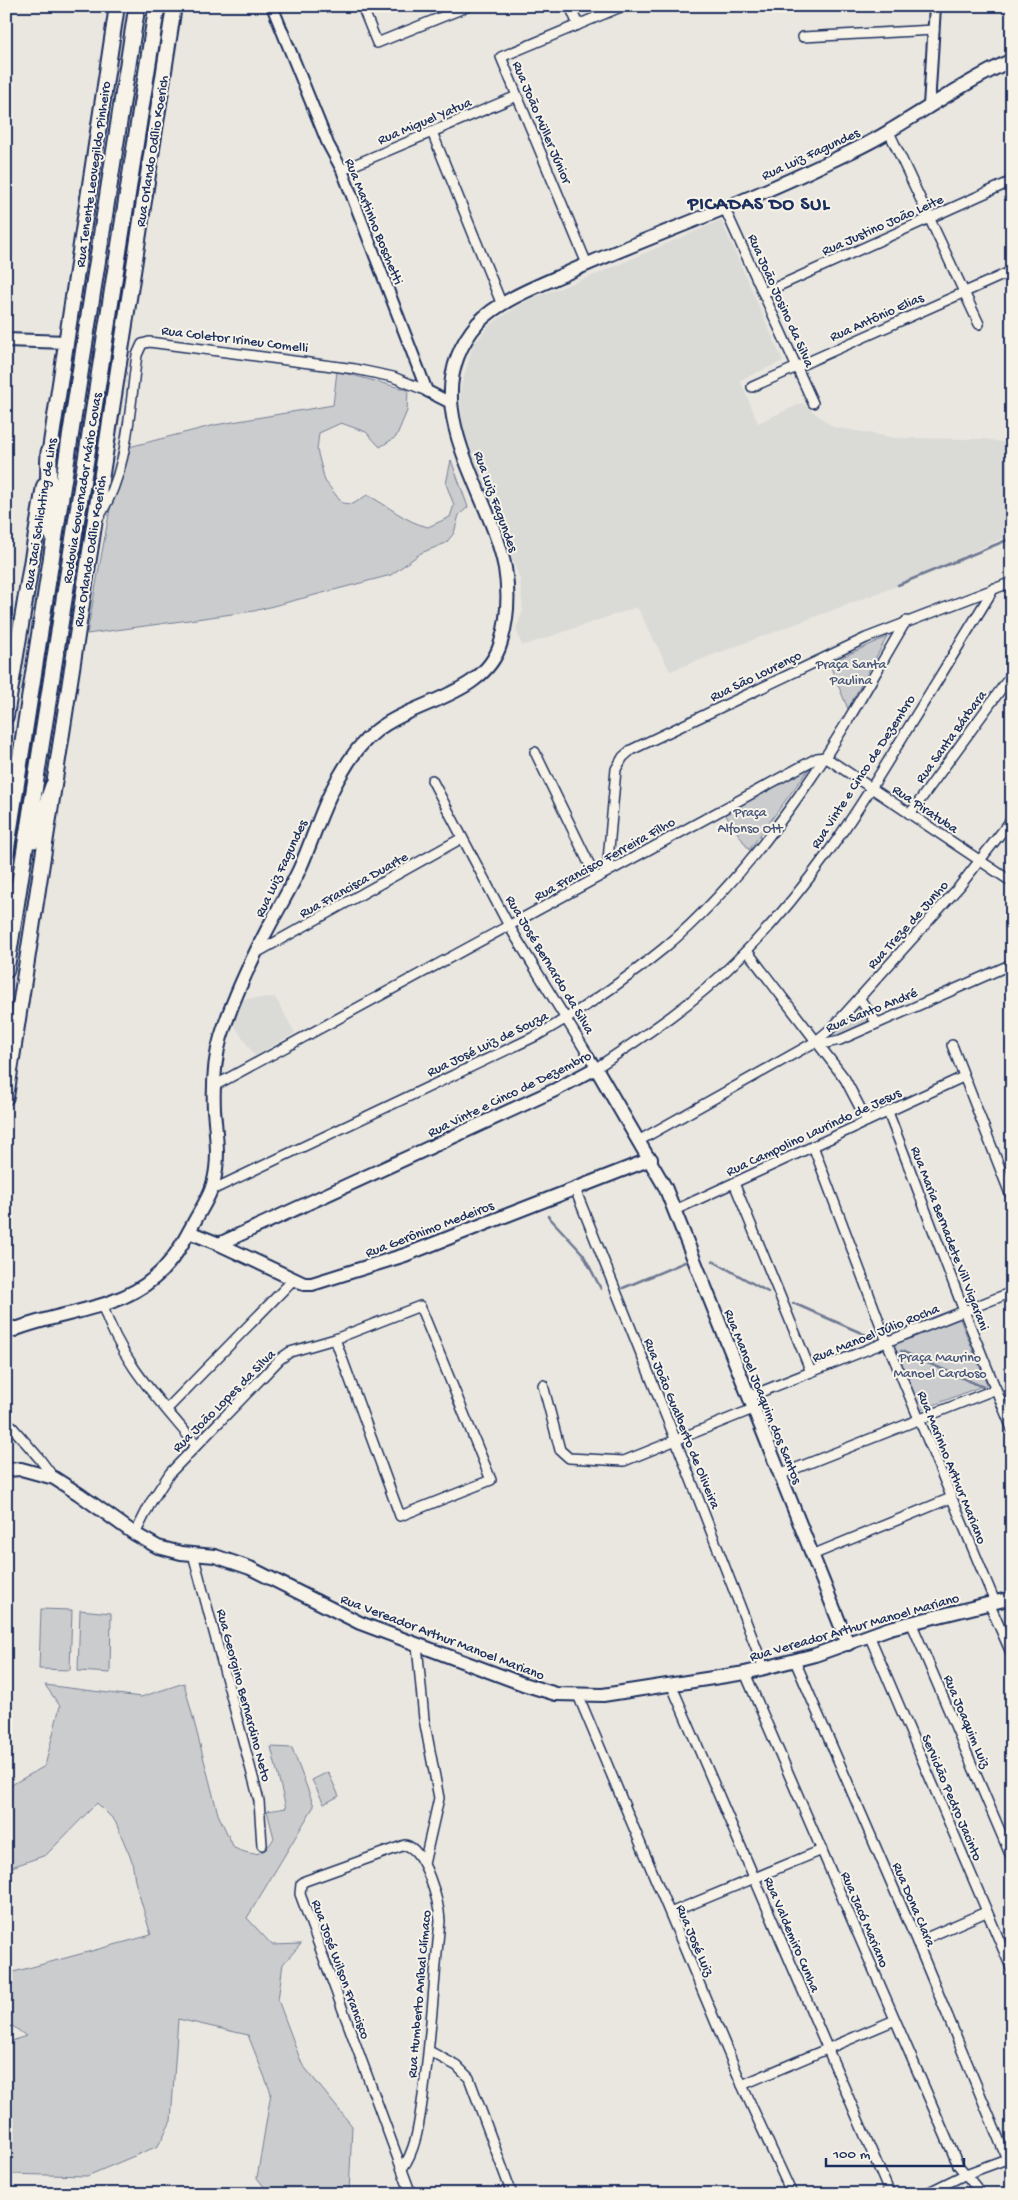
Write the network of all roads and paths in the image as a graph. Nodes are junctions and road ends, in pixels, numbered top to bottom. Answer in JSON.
{"nodes":[{"id":1,"x":117,"y":6,"type":"edge"},
{"id":2,"x":137,"y":6,"type":"edge"},
{"id":3,"x":156,"y":6,"type":"edge"},
{"id":4,"x":174,"y":6,"type":"edge"},
{"id":5,"x":272,"y":6,"type":"edge"},
{"id":6,"x":362,"y":6,"type":"edge"},
{"id":7,"x":469,"y":6,"type":"edge"},
{"id":8,"x":570,"y":6,"type":"edge"},
{"id":9,"x":623,"y":6,"type":"edge"},
{"id":10,"x":937,"y":8,"type":"edge"},
{"id":11,"x":578,"y":25,"type":"junction"},
{"id":12,"x":934,"y":30,"type":"junction"},
{"id":13,"x":803,"y":37,"type":"dead end"},
{"id":14,"x":1012,"y":60,"type":"edge"},
{"id":15,"x":517,"y":96,"type":"junction"},
{"id":16,"x":929,"y":106,"type":"junction"},
{"id":17,"x":432,"y":132,"type":"junction"},
{"id":18,"x":889,"y":132,"type":"junction"},
{"id":19,"x":342,"y":170,"type":"junction"},
{"id":20,"x":1012,"y":181,"type":"edge"},
{"id":21,"x":725,"y":209,"type":"junction"},
{"id":22,"x":930,"y":218,"type":"junction"},
{"id":23,"x":587,"y":264,"type":"junction"},
{"id":24,"x":1012,"y":271,"type":"edge"},
{"id":25,"x":964,"y":292,"type":"junction"},
{"id":26,"x":763,"y":293,"type":"junction"},
{"id":27,"x":502,"y":305,"type":"junction"},
{"id":28,"x":978,"y":324,"type":"dead end"},
{"id":29,"x":6,"y":340,"type":"edge"},
{"id":30,"x":67,"y":342,"type":"junction"},
{"id":31,"x":797,"y":367,"type":"junction"},
{"id":32,"x":752,"y":387,"type":"dead end"},
{"id":33,"x":427,"y":390,"type":"junction"},
{"id":34,"x":449,"y":402,"type":"junction"},
{"id":35,"x":813,"y":402,"type":"dead end"},
{"id":36,"x":49,"y":452,"type":"junction"},
{"id":37,"x":93,"y":526,"type":"junction"},
{"id":38,"x":53,"y":547,"type":"junction"},
{"id":39,"x":1012,"y":582,"type":"edge"},
{"id":40,"x":994,"y":588,"type":"junction"},
{"id":41,"x":906,"y":621,"type":"junction"},
{"id":42,"x":1012,"y":674,"type":"edge"},
{"id":43,"x":6,"y":716,"type":"edge"},
{"id":44,"x":535,"y":752,"type":"dead end"},
{"id":45,"x":825,"y":757,"type":"junction"},
{"id":46,"x":432,"y":780,"type":"dead end"},
{"id":47,"x":53,"y":786,"type":"junction"},
{"id":48,"x":872,"y":788,"type":"junction"},
{"id":49,"x":910,"y":814,"type":"junction"},
{"id":50,"x":1012,"y":818,"type":"edge"},
{"id":51,"x":462,"y":838,"type":"junction"},
{"id":52,"x":6,"y":851,"type":"edge"},
{"id":53,"x":981,"y":861,"type":"junction"},
{"id":54,"x":607,"y":872,"type":"junction"},
{"id":55,"x":21,"y":877,"type":"junction"},
{"id":56,"x":596,"y":878,"type":"junction"},
{"id":57,"x":1012,"y":882,"type":"edge"},
{"id":58,"x":509,"y":926,"type":"junction"},
{"id":59,"x":747,"y":951,"type":"junction"},
{"id":60,"x":256,"y":953,"type":"junction"},
{"id":61,"x":1012,"y":964,"type":"edge"},
{"id":62,"x":6,"y":970,"type":"edge"},
{"id":63,"x":859,"y":998,"type":"junction"},
{"id":64,"x":566,"y":1019,"type":"junction"},
{"id":65,"x":877,"y":1023,"type":"junction"},
{"id":66,"x":815,"y":1042,"type":"junction"},
{"id":67,"x":952,"y":1045,"type":"dead end"},
{"id":68,"x":596,"y":1068,"type":"junction"},
{"id":69,"x":963,"y":1077,"type":"junction"},
{"id":70,"x":214,"y":1086,"type":"junction"},
{"id":71,"x":6,"y":1097,"type":"edge"},
{"id":72,"x":888,"y":1112,"type":"junction"},
{"id":73,"x":867,"y":1121,"type":"junction"},
{"id":74,"x":640,"y":1140,"type":"junction"},
{"id":75,"x":813,"y":1146,"type":"junction"},
{"id":76,"x":651,"y":1159,"type":"junction"},
{"id":77,"x":734,"y":1183,"type":"junction"},
{"id":78,"x":574,"y":1189,"type":"junction"},
{"id":79,"x":212,"y":1190,"type":"junction"},
{"id":80,"x":1012,"y":1199,"type":"edge"},
{"id":81,"x":675,"y":1210,"type":"junction"},
{"id":82,"x":189,"y":1232,"type":"junction"},
{"id":83,"x":219,"y":1244,"type":"junction"},
{"id":84,"x":294,"y":1279,"type":"junction"},
{"id":85,"x":1012,"y":1292,"type":"edge"},
{"id":86,"x":102,"y":1304,"type":"junction"},
{"id":87,"x":964,"y":1311,"type":"junction"},
{"id":88,"x":9,"y":1330,"type":"edge"},
{"id":89,"x":335,"y":1339,"type":"junction"},
{"id":90,"x":887,"y":1342,"type":"junction"},
{"id":91,"x":811,"y":1372,"type":"junction"},
{"id":92,"x":543,"y":1385,"type":"dead end"},
{"id":93,"x":996,"y":1389,"type":"junction"},
{"id":94,"x":748,"y":1397,"type":"junction"},
{"id":95,"x":167,"y":1409,"type":"junction"},
{"id":96,"x":753,"y":1409,"type":"junction"},
{"id":97,"x":6,"y":1420,"type":"edge"},
{"id":98,"x":918,"y":1420,"type":"junction"},
{"id":99,"x":1012,"y":1429,"type":"edge"},
{"id":100,"x":676,"y":1441,"type":"junction"},
{"id":101,"x":196,"y":1445,"type":"junction"},
{"id":102,"x":6,"y":1470,"type":"edge"},
{"id":103,"x":779,"y":1475,"type":"junction"},
{"id":104,"x":54,"y":1478,"type":"junction"},
{"id":105,"x":951,"y":1498,"type":"junction"},
{"id":106,"x":135,"y":1534,"type":"junction"},
{"id":107,"x":193,"y":1554,"type":"junction"},
{"id":108,"x":812,"y":1555,"type":"junction"},
{"id":109,"x":1012,"y":1598,"type":"edge"},
{"id":110,"x":992,"y":1602,"type":"junction"},
{"id":111,"x":911,"y":1622,"type":"junction"},
{"id":112,"x":869,"y":1635,"type":"junction"},
{"id":113,"x":417,"y":1644,"type":"junction"},
{"id":114,"x":848,"y":1644,"type":"junction"},
{"id":115,"x":1012,"y":1655,"type":"edge"},
{"id":116,"x":794,"y":1661,"type":"junction"},
{"id":117,"x":764,"y":1668,"type":"junction"},
{"id":118,"x":745,"y":1672,"type":"junction"},
{"id":119,"x":671,"y":1684,"type":"junction"},
{"id":120,"x":578,"y":1695,"type":"junction"},
{"id":121,"x":262,"y":1845,"type":"dead end"},
{"id":122,"x":822,"y":1850,"type":"junction"},
{"id":123,"x":1012,"y":1859,"type":"edge"},
{"id":124,"x":424,"y":1864,"type":"junction"},
{"id":125,"x":754,"y":1878,"type":"junction"},
{"id":126,"x":986,"y":1912,"type":"junction"},
{"id":127,"x":670,"y":1913,"type":"junction"},
{"id":128,"x":917,"y":1942,"type":"junction"},
{"id":129,"x":1012,"y":1970,"type":"edge"},
{"id":130,"x":895,"y":2020,"type":"junction"},
{"id":131,"x":828,"y":2049,"type":"junction"},
{"id":132,"x":429,"y":2052,"type":"junction"},
{"id":133,"x":742,"y":2085,"type":"junction"},
{"id":134,"x":1009,"y":2158,"type":"edge"},
{"id":135,"x":402,"y":2169,"type":"junction"},
{"id":136,"x":966,"y":2174,"type":"junction"},
{"id":137,"x":411,"y":2194,"type":"edge"},
{"id":138,"x":512,"y":2194,"type":"edge"},
{"id":139,"x":792,"y":2194,"type":"edge"},
{"id":140,"x":890,"y":2194,"type":"edge"},
{"id":141,"x":924,"y":2194,"type":"edge"},
{"id":142,"x":979,"y":2194,"type":"edge"}],
"edges":[{"from":1,"to":30,"type":"main road","name":"Rua Tenente Leovegildo Pinheiro"},
{"from":2,"to":38,"type":"highway","name":"Rodovia Governador Mário Covas"},
{"from":3,"to":55,"type":"highway","name":"Rodovia Governador Mário Covas"},
{"from":4,"to":37,"type":"main road","name":"Rua Orlando Odílio Koerich"},
{"from":5,"to":19,"type":"street","name":"Rua Martinho Boschetti"},
{"from":6,"to":7,"type":"street"},
{"from":8,"to":11,"type":"street"},
{"from":9,"to":11,"type":"street","name":"Rua João Müller Júnior"},
{"from":10,"to":12,"type":"street"},
{"from":11,"to":15,"type":"street","name":"Rua João Müller Júnior"},
{"from":12,"to":13,"type":"street"},
{"from":12,"to":16,"type":"street"},
{"from":14,"to":16,"type":"main road","name":"Rua Luiz Fagundes"},
{"from":15,"to":17,"type":"street","name":"Rua Miguel Yatua"},
{"from":15,"to":23,"type":"street","name":"Rua João Müller Júnior"},
{"from":16,"to":18,"type":"main road","name":"Rua Luiz Fagundes"},
{"from":17,"to":19,"type":"street","name":"Rua Miguel Yatua"},
{"from":17,"to":27,"type":"street"},
{"from":18,"to":21,"type":"main road","name":"Rua Luiz Fagundes"},
{"from":18,"to":22,"type":"street"},
{"from":19,"to":33,"type":"street","name":"Rua Martinho Boschetti"},
{"from":20,"to":22,"type":"street","name":"Rua Justino João Leite"},
{"from":21,"to":23,"type":"main road","name":"Rua Luiz Fagundes"},
{"from":21,"to":26,"type":"street","name":"Rua João Josino da Silva"},
{"from":22,"to":25,"type":"street"},
{"from":22,"to":26,"type":"street","name":"Rua Justino João Leite"},
{"from":23,"to":27,"type":"main road","name":"Rua Luiz Fagundes"},
{"from":24,"to":25,"type":"street","name":"Rua Antônio Elias"},
{"from":25,"to":28,"type":"street"},
{"from":25,"to":31,"type":"street","name":"Rua Antônio Elias"},
{"from":26,"to":31,"type":"street","name":"Rua João Josino da Silva"},
{"from":27,"to":34,"type":"main road","name":"Rua Luiz Fagundes"},
{"from":29,"to":30,"type":"main road"},
{"from":30,"to":36,"type":"main road","name":"Rua Jaci Schlichting de Lins"},
{"from":31,"to":32,"type":"street","name":"Rua Antônio Elias"},
{"from":31,"to":35,"type":"street","name":"Rua João Josino da Silva"},
{"from":33,"to":34,"type":"street","name":"Rua Coletor Irineu Comelli"},
{"from":33,"to":37,"type":"street","name":"Rua Coletor Irineu Comelli"},
{"from":34,"to":60,"type":"main road","name":"Rua Luiz Fagundes"},
{"from":36,"to":38,"type":"highway"},
{"from":36,"to":43,"type":"main road","name":"Rua Jaci Schlichting de Lins"},
{"from":37,"to":47,"type":"main road","name":"Rua Orlando Odílio Koerich"},
{"from":38,"to":52,"type":"highway","name":"Rodovia Governador Mário Covas"},
{"from":39,"to":40,"type":"street","name":"Rua São Lourenço"},
{"from":40,"to":41,"type":"street","name":"Rua São Lourenço"},
{"from":40,"to":48,"type":"street","name":"Rua Vinte e Cinco de Dezembro"},
{"from":41,"to":45,"type":"street","name":"Rua José Luiz de Souza"},
{"from":41,"to":54,"type":"street","name":"Rua São Lourenço"},
{"from":42,"to":49,"type":"street","name":"Rua Santa Bárbara"},
{"from":44,"to":56,"type":"street"},
{"from":45,"to":48,"type":"street","name":"Rua Piratuba"},
{"from":45,"to":54,"type":"street","name":"Rua Francisco Ferreira Filho"},
{"from":45,"to":64,"type":"street","name":"Rua José Luiz de Souza"},
{"from":46,"to":51,"type":"street","name":"Rua José Bernardo da Silva"},
{"from":47,"to":55,"type":"highway"},
{"from":47,"to":71,"type":"main road","name":"Rua Orlando Odílio Koerich"},
{"from":48,"to":49,"type":"street","name":"Rua Piratuba"},
{"from":48,"to":59,"type":"street","name":"Rua Vinte e Cinco de Dezembro"},
{"from":49,"to":53,"type":"street","name":"Rua Piratuba"},
{"from":50,"to":53,"type":"street","name":"Rua Treze de Junho"},
{"from":51,"to":58,"type":"street","name":"Rua José Bernardo da Silva"},
{"from":51,"to":60,"type":"street","name":"Rua Francisca Duarte"},
{"from":53,"to":57,"type":"street","name":"Rua Piratuba"},
{"from":53,"to":63,"type":"street","name":"Rua Treze de Junho"},
{"from":54,"to":56,"type":"street","name":"Rua Francisco Ferreira Filho"},
{"from":55,"to":62,"type":"highway","name":"Rodovia Governador Mário Covas"},
{"from":56,"to":58,"type":"street","name":"Rua Francisco Ferreira Filho"},
{"from":58,"to":64,"type":"street","name":"Rua José Bernardo da Silva"},
{"from":58,"to":70,"type":"street","name":"Rua Francisco Ferreira Filho"},
{"from":59,"to":66,"type":"street"},
{"from":59,"to":68,"type":"street","name":"Rua Vinte e Cinco de Dezembro"},
{"from":60,"to":70,"type":"main road","name":"Rua Luiz Fagundes"},
{"from":61,"to":65,"type":"street","name":"Rua Santo André"},
{"from":63,"to":65,"type":"street"},
{"from":63,"to":66,"type":"street","name":"Rua Treze de Junho"},
{"from":64,"to":68,"type":"street","name":"Rua José Bernardo da Silva"},
{"from":64,"to":79,"type":"street","name":"Rua José Luiz de Souza"},
{"from":65,"to":66,"type":"street","name":"Rua Santo André"},
{"from":66,"to":73,"type":"street"},
{"from":66,"to":74,"type":"street","name":"Rua Santo André"},
{"from":67,"to":69,"type":"street"},
{"from":68,"to":74,"type":"main road","name":"Rua José Bernardo da Silva"},
{"from":68,"to":83,"type":"main road","name":"Rua Vinte e Cinco de Dezembro"},
{"from":69,"to":72,"type":"street","name":"Rua Campolino Laurindo de Jesus"},
{"from":69,"to":80,"type":"street"},
{"from":70,"to":79,"type":"main road","name":"Rua Luiz Fagundes"},
{"from":72,"to":73,"type":"street","name":"Rua Campolino Laurindo de Jesus"},
{"from":72,"to":87,"type":"street","name":"Rua Maria Bernadete Vill Vigarani"},
{"from":73,"to":75,"type":"street","name":"Rua Campolino Laurindo de Jesus"},
{"from":74,"to":76,"type":"main road","name":"Rua José Bernardo da Silva"},
{"from":75,"to":77,"type":"street","name":"Rua Campolino Laurindo de Jesus"},
{"from":75,"to":90,"type":"street","name":"Rua Marinho Arthur Mariano"},
{"from":76,"to":78,"type":"main road","name":"Rua Gerônimo Medeiros"},
{"from":76,"to":81,"type":"main road","name":"Rua Manoel Joaquim dos Santos"},
{"from":77,"to":81,"type":"street","name":"Rua Campolino Laurindo de Jesus"},
{"from":77,"to":91,"type":"street"},
{"from":78,"to":84,"type":"main road","name":"Rua Gerônimo Medeiros"},
{"from":78,"to":100,"type":"street","name":"Rua João Gualberto de Oliveira"},
{"from":79,"to":82,"type":"main road","name":"Rua Luiz Fagundes"},
{"from":81,"to":94,"type":"main road","name":"Rua Manoel Joaquim dos Santos"},
{"from":82,"to":83,"type":"main road"},
{"from":82,"to":86,"type":"main road","name":"Rua Luiz Fagundes"},
{"from":83,"to":84,"type":"main road","name":"Rua Gerônimo Medeiros"},
{"from":84,"to":95,"type":"street"},
{"from":85,"to":87,"type":"street","name":"Rua Manoel Júlio Rocha"},
{"from":86,"to":88,"type":"main road","name":"Rua Luiz Fagundes"},
{"from":86,"to":95,"type":"street"},
{"from":87,"to":90,"type":"street","name":"Rua Manoel Júlio Rocha"},
{"from":87,"to":93,"type":"street","name":"Rua Maria Bernadete Vill Vigarani"},
{"from":89,"to":89,"type":"street","name":"Rua João Lopes da Silva"},
{"from":89,"to":101,"type":"street","name":"Rua João Lopes da Silva"},
{"from":90,"to":91,"type":"street","name":"Rua Manoel Júlio Rocha"},
{"from":90,"to":98,"type":"street","name":"Rua Marinho Arthur Mariano"},
{"from":91,"to":94,"type":"street","name":"Rua Manoel Júlio Rocha"},
{"from":92,"to":100,"type":"street"},
{"from":93,"to":98,"type":"street"},
{"from":93,"to":99,"type":"street","name":"Rua Maria Bernadete Vill Vigarani"},
{"from":94,"to":96,"type":"main road","name":"Rua Manoel Joaquim dos Santos"},
{"from":95,"to":101,"type":"street"},
{"from":96,"to":100,"type":"street"},
{"from":96,"to":103,"type":"main road","name":"Rua Manoel Joaquim dos Santos"},
{"from":97,"to":104,"type":"street"},
{"from":98,"to":103,"type":"street"},
{"from":98,"to":105,"type":"street","name":"Rua Marinho Arthur Mariano"},
{"from":100,"to":117,"type":"street","name":"Rua João Gualberto de Oliveira"},
{"from":101,"to":106,"type":"street","name":"Rua João Lopes da Silva"},
{"from":102,"to":104,"type":"main road","name":"Rua Vereador Arthur Manoel Mariano"},
{"from":103,"to":108,"type":"main road","name":"Rua Manoel Joaquim dos Santos"},
{"from":104,"to":106,"type":"main road","name":"Rua Vereador Arthur Manoel Mariano"},
{"from":105,"to":108,"type":"street"},
{"from":105,"to":110,"type":"street","name":"Rua Marinho Arthur Mariano"},
{"from":106,"to":107,"type":"main road","name":"Rua Vereador Arthur Manoel Mariano"},
{"from":107,"to":113,"type":"main road","name":"Rua Vereador Arthur Manoel Mariano"},
{"from":107,"to":121,"type":"street","name":"Rua Georgino Bernardino Neto"},
{"from":108,"to":114,"type":"main road","name":"Rua Manoel Joaquim dos Santos"},
{"from":109,"to":110,"type":"main road","name":"Rua Vereador Arthur Manoel Mariano"},
{"from":110,"to":111,"type":"main road","name":"Rua Vereador Arthur Manoel Mariano"},
{"from":110,"to":115,"type":"street","name":"Rua Marinho Arthur Mariano"},
{"from":111,"to":112,"type":"main road","name":"Rua Vereador Arthur Manoel Mariano"},
{"from":111,"to":123,"type":"street","name":"Rua Joaquim Luiz"},
{"from":112,"to":114,"type":"main road","name":"Rua Vereador Arthur Manoel Mariano"},
{"from":112,"to":126,"type":"street","name":"Servidão Pedro Jacinto"},
{"from":113,"to":120,"type":"main road","name":"Rua Vereador Arthur Manoel Mariano"},
{"from":113,"to":124,"type":"street"},
{"from":114,"to":116,"type":"main road","name":"Rua Vereador Arthur Manoel Mariano"},
{"from":116,"to":117,"type":"main road","name":"Rua Vereador Arthur Manoel Mariano"},
{"from":116,"to":128,"type":"street","name":"Rua Dona Clara"},
{"from":117,"to":118,"type":"main road","name":"Rua Vereador Arthur Manoel Mariano"},
{"from":118,"to":119,"type":"main road","name":"Rua Vereador Arthur Manoel Mariano"},
{"from":118,"to":122,"type":"street","name":"Rua Jacó Mariano"},
{"from":119,"to":120,"type":"main road","name":"Rua Vereador Arthur Manoel Mariano"},
{"from":119,"to":125,"type":"street","name":"Rua Valdemiro Cunha"},
{"from":120,"to":127,"type":"street","name":"Rua José Luiz"},
{"from":122,"to":125,"type":"street"},
{"from":122,"to":130,"type":"street","name":"Rua Jacó Mariano"},
{"from":124,"to":132,"type":"street","name":"Rua Humberto Aníbal Clímaco"},
{"from":124,"to":135,"type":"street","name":"Rua José Wilson Francisco"},
{"from":125,"to":127,"type":"street"},
{"from":125,"to":131,"type":"street","name":"Rua Valdemiro Cunha"},
{"from":126,"to":128,"type":"street"},
{"from":126,"to":129,"type":"street","name":"Servidão Pedro Jacinto"},
{"from":127,"to":133,"type":"street","name":"Rua José Luiz"},
{"from":128,"to":134,"type":"street","name":"Rua Dona Clara"},
{"from":130,"to":131,"type":"street"},
{"from":130,"to":136,"type":"street","name":"Rua Jacó Mariano"},
{"from":131,"to":133,"type":"street"},
{"from":131,"to":140,"type":"street","name":"Rua Valdemiro Cunha"},
{"from":132,"to":135,"type":"street","name":"Rua Humberto Aníbal Clímaco"},
{"from":132,"to":138,"type":"street"},
{"from":133,"to":139,"type":"street","name":"Rua José Luiz"},
{"from":134,"to":136,"type":"street"},
{"from":135,"to":137,"type":"street","name":"Rua José Wilson Francisco"},
{"from":136,"to":141,"type":"street"},
{"from":136,"to":142,"type":"street","name":"Rua Jacó Mariano"}]}
